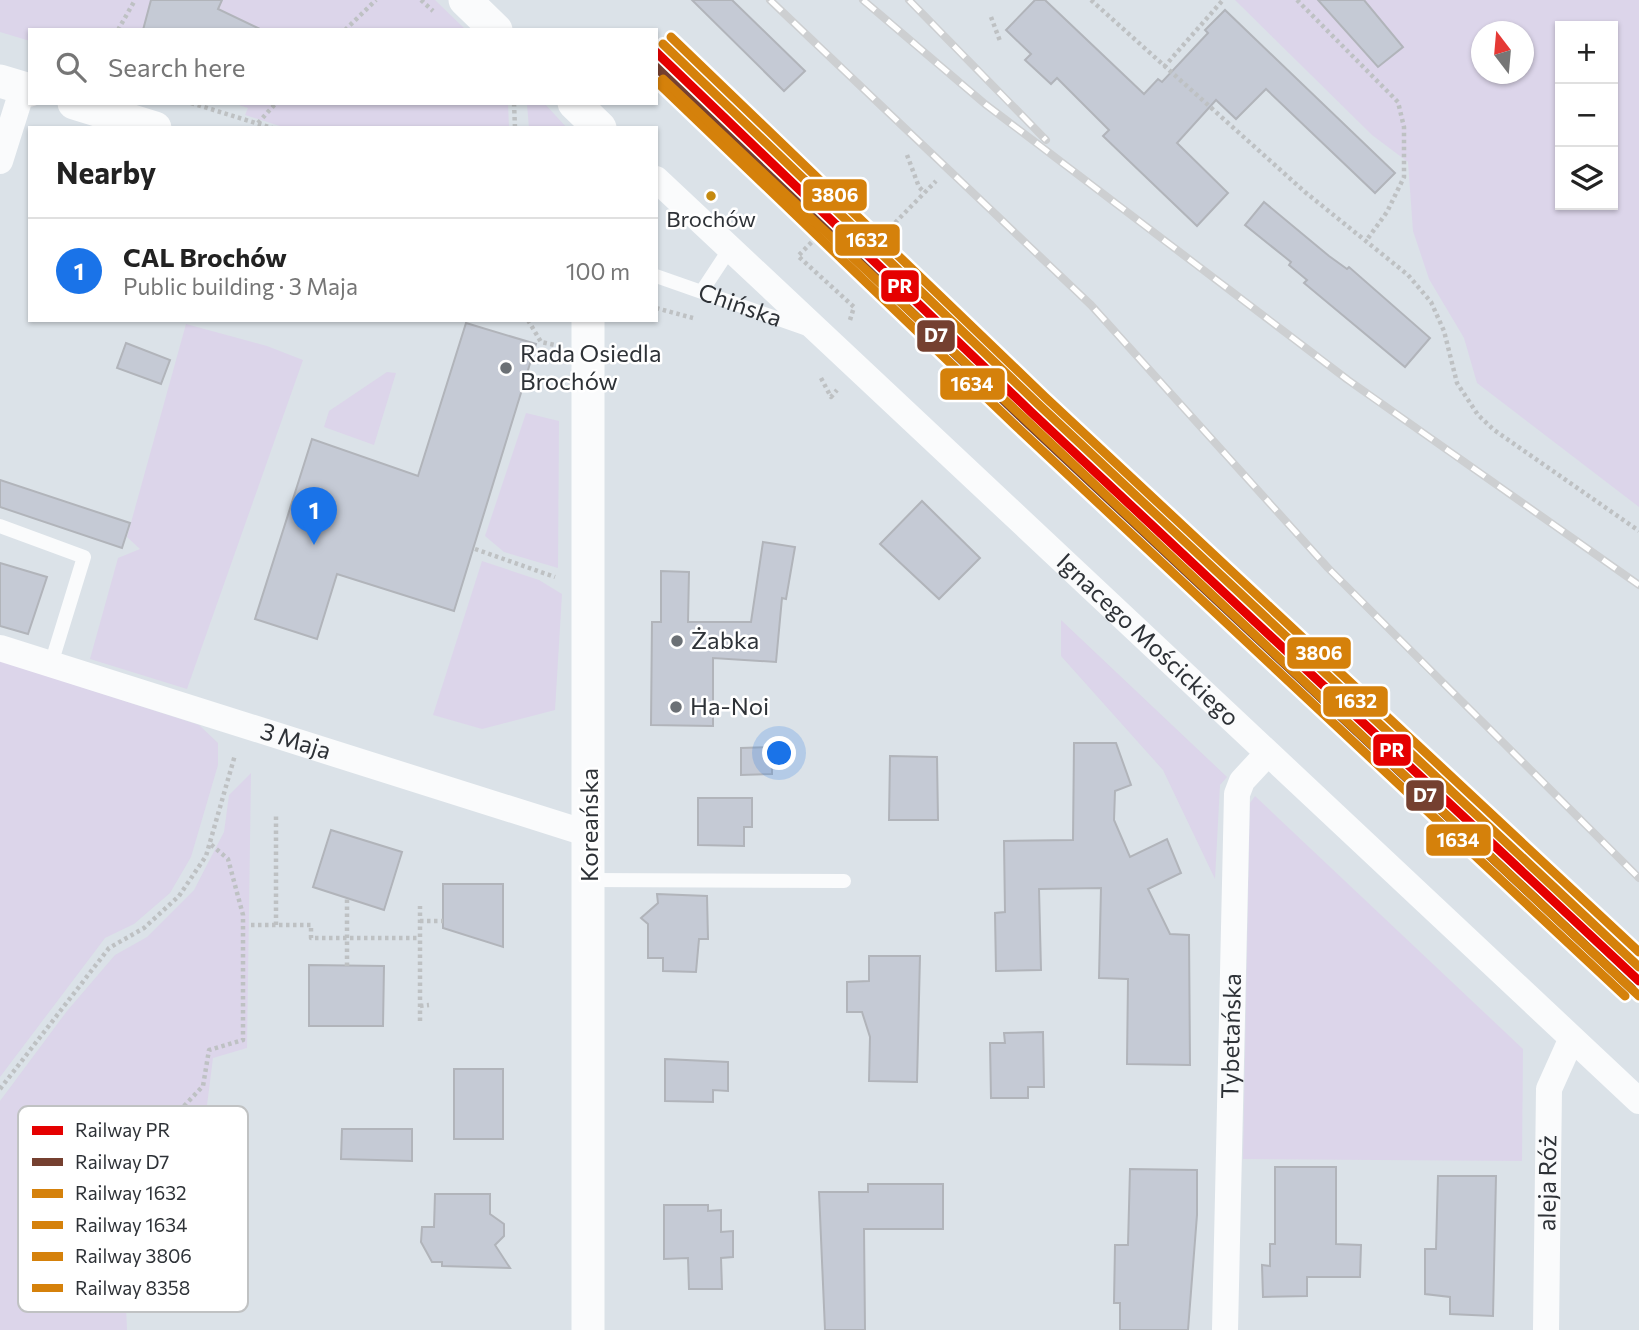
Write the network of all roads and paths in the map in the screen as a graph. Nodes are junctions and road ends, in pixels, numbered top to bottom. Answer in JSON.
{"nodes":[{"id":1,"x":135,"y":0,"type":"edge"},
{"id":2,"x":376,"y":0,"type":"edge"},
{"id":3,"x":465,"y":0,"type":"edge"},
{"id":4,"x":1091,"y":0,"type":"edge"},
{"id":5,"x":1297,"y":0,"type":"edge"},
{"id":6,"x":1222,"y":1,"type":"edge"},
{"id":7,"x":991,"y":17,"type":"dead end"},
{"id":8,"x":119,"y":28,"type":"edge"},
{"id":9,"x":347,"y":28,"type":"edge"},
{"id":10,"x":494,"y":28,"type":"edge"},
{"id":11,"x":1000,"y":41,"type":"dead end"},
{"id":12,"x":1164,"y":67,"type":"junction"},
{"id":13,"x":18,"y":86,"type":"edge"},
{"id":14,"x":81,"y":105,"type":"edge"},
{"id":15,"x":198,"y":105,"type":"edge"},
{"id":16,"x":274,"y":105,"type":"edge"},
{"id":17,"x":514,"y":105,"type":"edge"},
{"id":18,"x":576,"y":105,"type":"edge"},
{"id":19,"x":258,"y":123,"type":"junction"},
{"id":20,"x":149,"y":126,"type":"edge"},
{"id":21,"x":266,"y":126,"type":"edge"},
{"id":22,"x":515,"y":126,"type":"edge"},
{"id":23,"x":598,"y":126,"type":"edge"},
{"id":24,"x":906,"y":155,"type":"dead end"},
{"id":25,"x":0,"y":161,"type":"edge"},
{"id":26,"x":658,"y":181,"type":"edge"},
{"id":27,"x":936,"y":181,"type":"dead end"},
{"id":28,"x":925,"y":192,"type":"junction"},
{"id":29,"x":1366,"y":241,"type":"junction"},
{"id":30,"x":731,"y":247,"type":"junction"},
{"id":31,"x":658,"y":277,"type":"edge"},
{"id":32,"x":702,"y":291,"type":"junction"},
{"id":33,"x":658,"y":309,"type":"edge"},
{"id":34,"x":703,"y":320,"type":"dead end"},
{"id":35,"x":529,"y":322,"type":"edge"},
{"id":36,"x":588,"y":322,"type":"edge"},
{"id":37,"x":835,"y":331,"type":"junction"},
{"id":38,"x":562,"y":346,"type":"dead end"},
{"id":39,"x":817,"y":370,"type":"dead end"},
{"id":40,"x":831,"y":397,"type":"dead end"},
{"id":41,"x":0,"y":526,"type":"edge"},
{"id":42,"x":1639,"y":531,"type":"edge"},
{"id":43,"x":475,"y":549,"type":"dead end"},
{"id":44,"x":557,"y":578,"type":"dead end"},
{"id":45,"x":0,"y":648,"type":"edge"},
{"id":46,"x":51,"y":664,"type":"junction"},
{"id":47,"x":246,"y":728,"type":"junction"},
{"id":48,"x":1267,"y":754,"type":"junction"},
{"id":49,"x":276,"y":813,"type":"dead end"},
{"id":50,"x":589,"y":834,"type":"junction"},
{"id":51,"x":209,"y":843,"type":"junction"},
{"id":52,"x":590,"y":880,"type":"junction"},
{"id":53,"x":844,"y":881,"type":"dead end"},
{"id":54,"x":347,"y":898,"type":"dead end"},
{"id":55,"x":420,"y":906,"type":"dead end"},
{"id":56,"x":420,"y":921,"type":"junction"},
{"id":57,"x":443,"y":921,"type":"dead end"},
{"id":58,"x":251,"y":925,"type":"dead end"},
{"id":59,"x":276,"y":925,"type":"junction"},
{"id":60,"x":348,"y":939,"type":"junction"},
{"id":61,"x":420,"y":939,"type":"junction"},
{"id":62,"x":347,"y":965,"type":"dead end"},
{"id":63,"x":429,"y":1005,"type":"dead end"},
{"id":64,"x":420,"y":1006,"type":"junction"},
{"id":65,"x":420,"y":1021,"type":"dead end"},
{"id":66,"x":1572,"y":1040,"type":"junction"},
{"id":67,"x":0,"y":1090,"type":"edge"},
{"id":68,"x":1639,"y":1101,"type":"edge"},
{"id":69,"x":184,"y":1106,"type":"dead end"},
{"id":70,"x":588,"y":1330,"type":"edge"},
{"id":71,"x":1225,"y":1330,"type":"edge"},
{"id":72,"x":1546,"y":1330,"type":"edge"}],
"edges":[{"from":1,"to":8,"type":"path"},
{"from":2,"to":9,"type":"path"},
{"from":3,"to":10,"type":"street"},
{"from":4,"to":12,"type":"path"},
{"from":5,"to":29,"type":"path"},
{"from":6,"to":12,"type":"path"},
{"from":7,"to":11,"type":"path"},
{"from":12,"to":29,"type":"path"},
{"from":13,"to":25,"type":"street"},
{"from":14,"to":20,"type":"street"},
{"from":15,"to":19,"type":"path"},
{"from":16,"to":19,"type":"path"},
{"from":17,"to":22,"type":"path"},
{"from":18,"to":23,"type":"street"},
{"from":19,"to":21,"type":"path"},
{"from":24,"to":28,"type":"path"},
{"from":26,"to":30,"type":"street","name":"Ignacego Mościckiego"},
{"from":27,"to":28,"type":"path"},
{"from":28,"to":37,"type":"path"},
{"from":29,"to":42,"type":"path"},
{"from":30,"to":32,"type":"lane"},
{"from":30,"to":37,"type":"street","name":"Ignacego Mościckiego"},
{"from":31,"to":32,"type":"lane","name":"Chińska"},
{"from":32,"to":37,"type":"lane","name":"Chińska"},
{"from":33,"to":34,"type":"path"},
{"from":35,"to":38,"type":"path"},
{"from":36,"to":50,"type":"street","name":"Koreańska"},
{"from":37,"to":48,"type":"street","name":"Ignacego Mościckiego"},
{"from":39,"to":40,"type":"path"},
{"from":41,"to":46,"type":"lane"},
{"from":43,"to":44,"type":"path"},
{"from":45,"to":46,"type":"street","name":"3 Maja"},
{"from":46,"to":47,"type":"street","name":"3 Maja"},
{"from":47,"to":50,"type":"street","name":"3 Maja"},
{"from":47,"to":51,"type":"path"},
{"from":48,"to":66,"type":"street","name":"Ignacego Mościckiego"},
{"from":48,"to":71,"type":"street","name":"Tybetańska"},
{"from":49,"to":59,"type":"path"},
{"from":50,"to":52,"type":"street","name":"Koreańska"},
{"from":51,"to":67,"type":"path"},
{"from":51,"to":69,"type":"path"},
{"from":52,"to":53,"type":"lane"},
{"from":52,"to":70,"type":"street","name":"Koreańska"},
{"from":54,"to":60,"type":"path"},
{"from":55,"to":56,"type":"path"},
{"from":56,"to":57,"type":"path"},
{"from":56,"to":61,"type":"path"},
{"from":58,"to":59,"type":"path"},
{"from":59,"to":60,"type":"path"},
{"from":60,"to":61,"type":"path"},
{"from":60,"to":62,"type":"path"},
{"from":61,"to":64,"type":"path"},
{"from":63,"to":64,"type":"path"},
{"from":64,"to":65,"type":"path"},
{"from":66,"to":68,"type":"street","name":"Ignacego Mościckiego"},
{"from":66,"to":72,"type":"street","name":"aleja Róż"}]}
